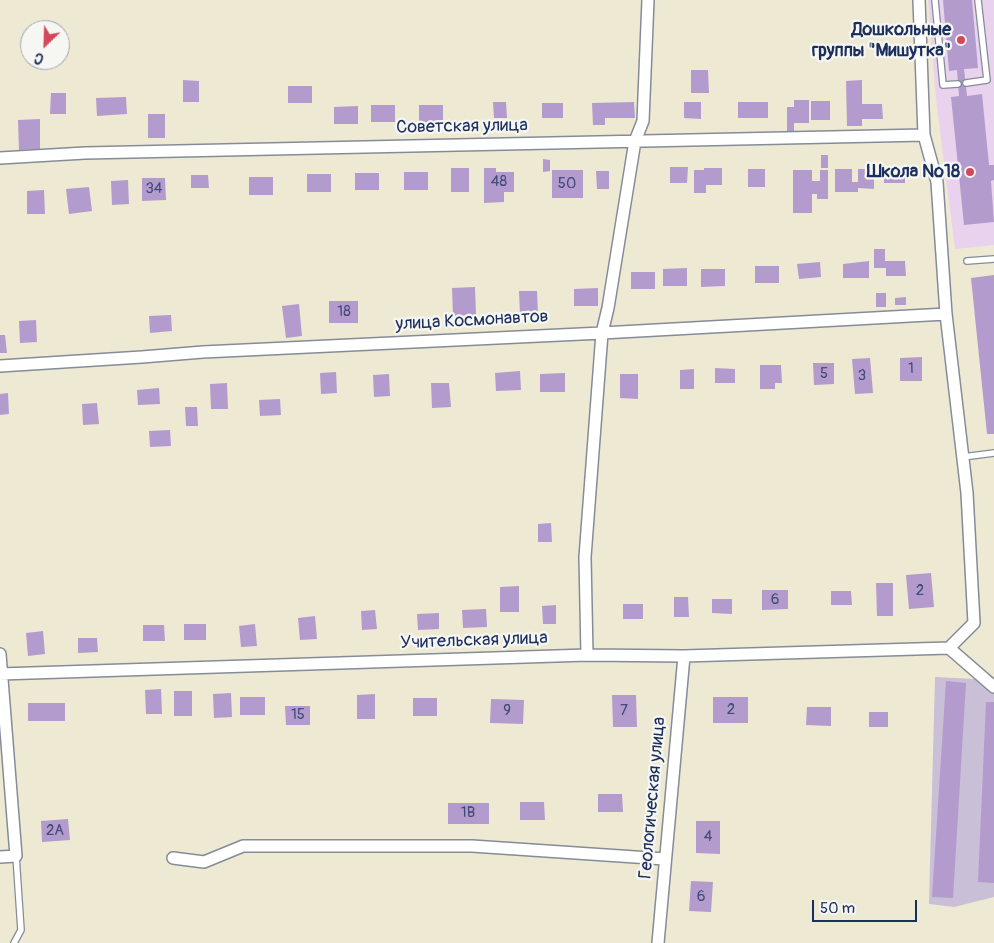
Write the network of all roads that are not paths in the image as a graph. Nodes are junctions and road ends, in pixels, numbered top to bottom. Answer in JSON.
{"nodes":[{"id":1,"x":648,"y":0,"type":"edge"},
{"id":2,"x":918,"y":0,"type":"edge"},
{"id":3,"x":935,"y":0,"type":"edge"},
{"id":4,"x":978,"y":0,"type":"edge"},
{"id":5,"x":966,"y":83,"type":"dead end"},
{"id":6,"x":958,"y":84,"type":"dead end"},
{"id":7,"x":924,"y":135,"type":"junction"},
{"id":8,"x":635,"y":141,"type":"junction"},
{"id":9,"x":0,"y":158,"type":"edge"},
{"id":10,"x":994,"y":259,"type":"edge"},
{"id":11,"x":967,"y":261,"type":"dead end"},
{"id":12,"x":946,"y":314,"type":"junction"},
{"id":13,"x":602,"y":333,"type":"junction"},
{"id":14,"x":0,"y":366,"type":"edge"},
{"id":15,"x":994,"y":453,"type":"edge"},
{"id":16,"x":963,"y":457,"type":"junction"},
{"id":17,"x":949,"y":648,"type":"junction"},
{"id":18,"x":0,"y":654,"type":"edge"},
{"id":19,"x":587,"y":655,"type":"junction"},
{"id":20,"x":684,"y":656,"type":"junction"},
{"id":21,"x":1,"y":674,"type":"edge"},
{"id":22,"x":994,"y":687,"type":"edge"},
{"id":23,"x":16,"y":856,"type":"junction"},
{"id":24,"x":0,"y":857,"type":"edge"},
{"id":25,"x":173,"y":858,"type":"dead end"},
{"id":26,"x":665,"y":859,"type":"junction"},
{"id":27,"x":14,"y":943,"type":"edge"},
{"id":28,"x":658,"y":943,"type":"edge"}],
"edges":[{"from":1,"to":8,"type":"street"},
{"from":2,"to":7,"type":"street"},
{"from":3,"to":6,"type":"lane"},
{"from":4,"to":5,"type":"lane"},
{"from":7,"to":8,"type":"street","name":"Советская улица"},
{"from":7,"to":12,"type":"street"},
{"from":8,"to":9,"type":"street","name":"Советская улица"},
{"from":8,"to":13,"type":"street"},
{"from":10,"to":11,"type":"lane"},
{"from":12,"to":13,"type":"street","name":"улица Космонавтов"},
{"from":12,"to":16,"type":"street"},
{"from":13,"to":14,"type":"street","name":"улица Космонавтов"},
{"from":13,"to":19,"type":"street"},
{"from":15,"to":16,"type":"lane"},
{"from":16,"to":17,"type":"street"},
{"from":17,"to":20,"type":"street","name":"Учительская улица"},
{"from":17,"to":22,"type":"street"},
{"from":18,"to":21,"type":"street"},
{"from":19,"to":20,"type":"street","name":"Учительская улица"},
{"from":19,"to":21,"type":"street","name":"Учительская улица"},
{"from":20,"to":26,"type":"street","name":"Геологическая улица"},
{"from":21,"to":23,"type":"street"},
{"from":23,"to":24,"type":"street"},
{"from":23,"to":27,"type":"lane"},
{"from":25,"to":26,"type":"street"},
{"from":26,"to":28,"type":"street","name":"Геологическая улица"}]}
